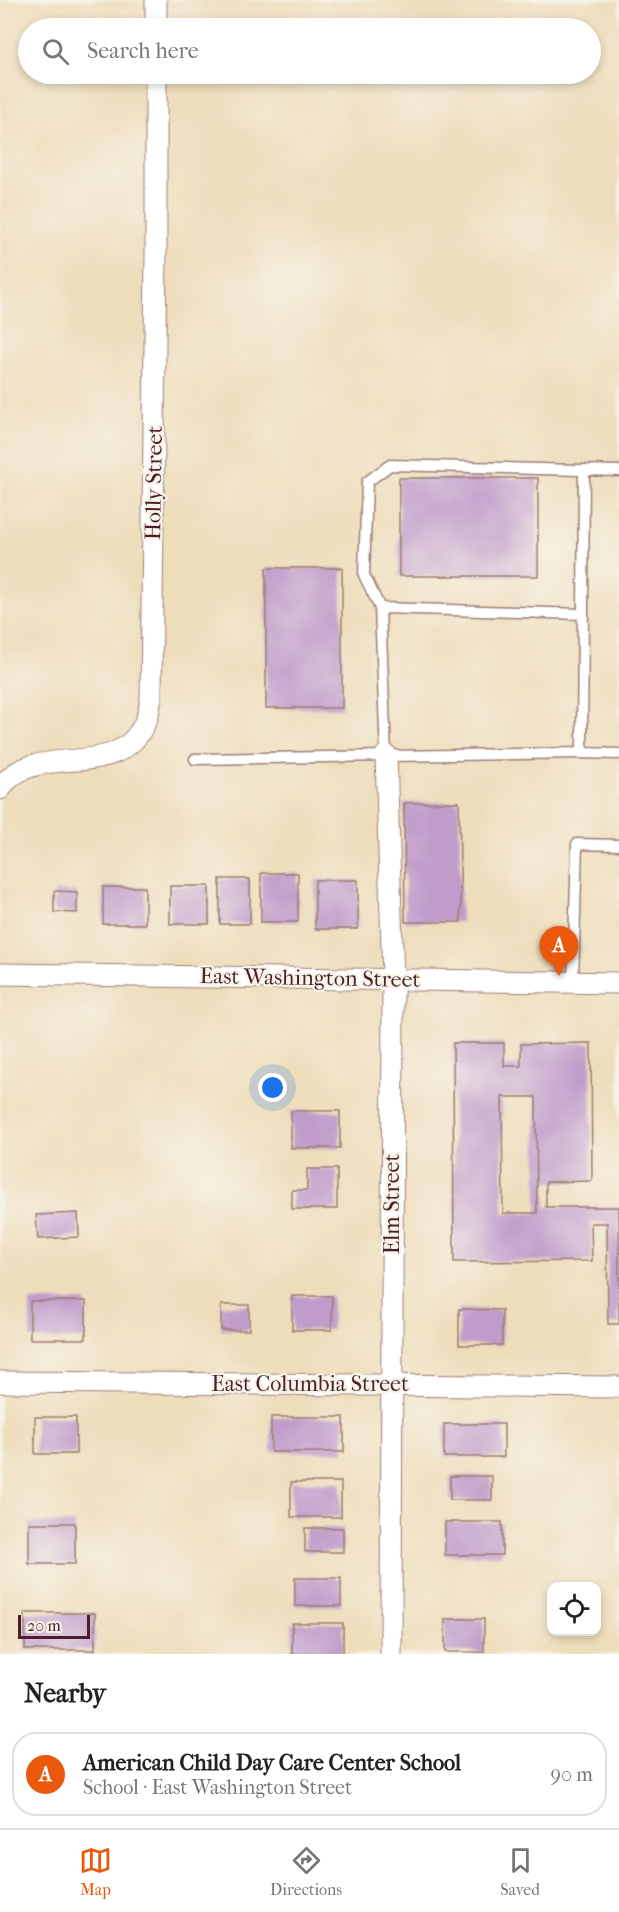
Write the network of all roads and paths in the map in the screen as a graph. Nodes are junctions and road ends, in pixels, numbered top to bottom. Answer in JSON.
{"nodes":[{"id":1,"x":156,"y":0,"type":"edge"},
{"id":2,"x":156,"y":18,"type":"edge"},
{"id":3,"x":156,"y":84,"type":"edge"},
{"id":4,"x":584,"y":471,"type":"junction"},
{"id":5,"x":619,"y":471,"type":"edge"},
{"id":6,"x":380,"y":608,"type":"junction"},
{"id":7,"x":582,"y":614,"type":"junction"},
{"id":8,"x":582,"y":753,"type":"junction"},
{"id":9,"x":619,"y":754,"type":"edge"},
{"id":10,"x":386,"y":755,"type":"junction"},
{"id":11,"x":195,"y":759,"type":"dead end"},
{"id":12,"x":0,"y":789,"type":"edge"},
{"id":13,"x":619,"y":845,"type":"edge"},
{"id":14,"x":0,"y":974,"type":"edge"},
{"id":15,"x":393,"y":979,"type":"junction"},
{"id":16,"x":573,"y":982,"type":"junction"},
{"id":17,"x":619,"y":983,"type":"edge"},
{"id":18,"x":0,"y":1382,"type":"edge"},
{"id":19,"x":392,"y":1384,"type":"junction"},
{"id":20,"x":619,"y":1388,"type":"edge"},
{"id":21,"x":391,"y":1654,"type":"edge"}],
"edges":[{"from":1,"to":2,"type":"street"},
{"from":3,"to":12,"type":"street","name":"Holly Street"},
{"from":4,"to":5,"type":"lane"},
{"from":4,"to":6,"type":"lane"},
{"from":4,"to":7,"type":"lane"},
{"from":6,"to":7,"type":"lane"},
{"from":6,"to":10,"type":"lane"},
{"from":7,"to":8,"type":"lane"},
{"from":8,"to":9,"type":"lane"},
{"from":8,"to":10,"type":"lane"},
{"from":10,"to":11,"type":"lane"},
{"from":10,"to":15,"type":"street","name":"Elm Street"},
{"from":13,"to":16,"type":"lane"},
{"from":14,"to":15,"type":"street","name":"East Washington Street"},
{"from":15,"to":16,"type":"street","name":"East Washington Street"},
{"from":15,"to":19,"type":"street","name":"Elm Street"},
{"from":16,"to":17,"type":"street","name":"East Washington Street"},
{"from":18,"to":19,"type":"street","name":"East Columbia Street"},
{"from":19,"to":20,"type":"street","name":"East Columbia Street"},
{"from":19,"to":21,"type":"street","name":"Elm Street"}]}
